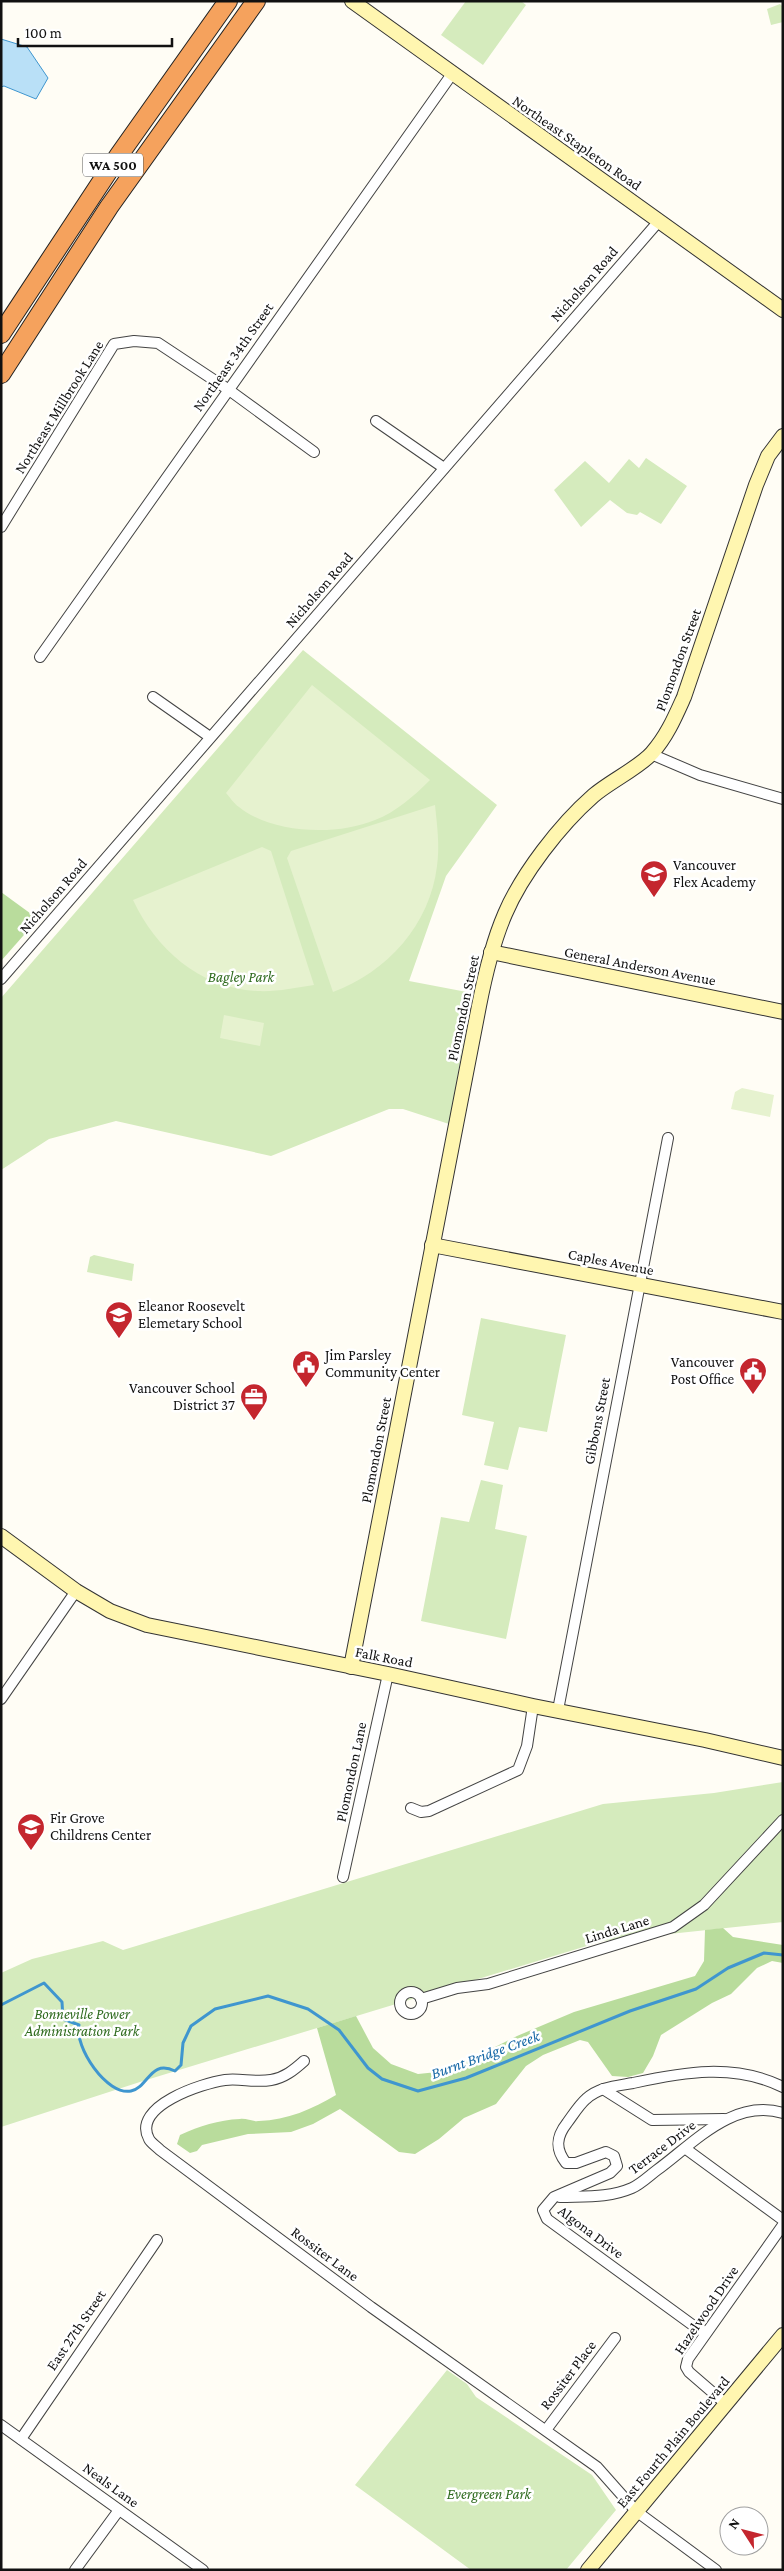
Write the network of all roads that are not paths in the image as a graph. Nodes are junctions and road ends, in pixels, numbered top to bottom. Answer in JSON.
{"nodes":[{"id":1,"x":228,"y":1,"type":"edge"},
{"id":2,"x":256,"y":1,"type":"edge"},
{"id":3,"x":268,"y":1,"type":"edge"},
{"id":4,"x":352,"y":1,"type":"edge"},
{"id":5,"x":452,"y":74,"type":"junction"},
{"id":6,"x":191,"y":92,"type":"junction"},
{"id":7,"x":659,"y":221,"type":"junction"},
{"id":8,"x":783,"y":310,"type":"edge"},
{"id":9,"x":1,"y":334,"type":"edge"},
{"id":10,"x":1,"y":374,"type":"edge"},
{"id":11,"x":229,"y":390,"type":"junction"},
{"id":12,"x":376,"y":422,"type":"dead end"},
{"id":13,"x":783,"y":436,"type":"edge"},
{"id":14,"x":314,"y":452,"type":"dead end"},
{"id":15,"x":444,"y":468,"type":"junction"},
{"id":16,"x":1,"y":527,"type":"edge"},
{"id":17,"x":40,"y":657,"type":"dead end"},
{"id":18,"x":153,"y":697,"type":"dead end"},
{"id":19,"x":210,"y":737,"type":"junction"},
{"id":20,"x":651,"y":754,"type":"junction"},
{"id":21,"x":783,"y":799,"type":"edge"},
{"id":22,"x":491,"y":952,"type":"junction"},
{"id":23,"x":1,"y":979,"type":"edge"},
{"id":24,"x":783,"y":1012,"type":"edge"},
{"id":25,"x":668,"y":1138,"type":"dead end"},
{"id":26,"x":432,"y":1245,"type":"junction"},
{"id":27,"x":638,"y":1284,"type":"junction"},
{"id":28,"x":783,"y":1312,"type":"edge"},
{"id":29,"x":1,"y":1536,"type":"edge"},
{"id":30,"x":76,"y":1591,"type":"junction"},
{"id":31,"x":351,"y":1667,"type":"junction"},
{"id":32,"x":388,"y":1674,"type":"junction"},
{"id":33,"x":1,"y":1699,"type":"edge"},
{"id":34,"x":533,"y":1706,"type":"junction"},
{"id":35,"x":558,"y":1710,"type":"junction"},
{"id":36,"x":783,"y":1758,"type":"edge"},
{"id":37,"x":411,"y":1808,"type":"dead end"},
{"id":38,"x":783,"y":1820,"type":"edge"},
{"id":39,"x":344,"y":1877,"type":"dead end"},
{"id":40,"x":421,"y":1999,"type":"dead end"},
{"id":41,"x":304,"y":2062,"type":"dead end"},
{"id":42,"x":783,"y":2087,"type":"edge"},
{"id":43,"x":603,"y":2089,"type":"junction"},
{"id":44,"x":783,"y":2113,"type":"edge"},
{"id":45,"x":724,"y":2120,"type":"junction"},
{"id":46,"x":686,"y":2148,"type":"junction"},
{"id":47,"x":554,"y":2197,"type":"junction"},
{"id":48,"x":783,"y":2220,"type":"edge"},
{"id":49,"x":783,"y":2224,"type":"edge"},
{"id":50,"x":157,"y":2240,"type":"dead end"},
{"id":51,"x":706,"y":2332,"type":"junction"},
{"id":52,"x":783,"y":2335,"type":"edge"},
{"id":53,"x":615,"y":2338,"type":"dead end"},
{"id":54,"x":726,"y":2404,"type":"junction"},
{"id":55,"x":1,"y":2425,"type":"edge"},
{"id":56,"x":546,"y":2430,"type":"junction"},
{"id":57,"x":21,"y":2439,"type":"junction"},
{"id":58,"x":119,"y":2510,"type":"junction"},
{"id":59,"x":636,"y":2511,"type":"junction"},
{"id":60,"x":75,"y":2570,"type":"edge"},
{"id":61,"x":203,"y":2570,"type":"edge"},
{"id":62,"x":588,"y":2570,"type":"edge"},
{"id":63,"x":716,"y":2570,"type":"edge"}],
"edges":[{"from":1,"to":9,"type":"highway","number":"WA 500"},
{"from":2,"to":6,"type":"highway","number":"WA 500"},
{"from":3,"to":6,"type":"highway"},
{"from":4,"to":5,"type":"street","name":"Northeast Stapleton Road"},
{"from":5,"to":7,"type":"street","name":"Northeast Stapleton Road"},
{"from":5,"to":11,"type":"street","name":"Northeast 34th Street"},
{"from":6,"to":10,"type":"highway","number":"WA 500"},
{"from":7,"to":8,"type":"street","name":"Northeast Stapleton Road"},
{"from":7,"to":15,"type":"street","name":"Nicholson Road"},
{"from":11,"to":14,"type":"street"},
{"from":11,"to":16,"type":"street","name":"Northeast Millbrook Lane"},
{"from":11,"to":17,"type":"street","name":"Northeast 34th Street"},
{"from":12,"to":15,"type":"street"},
{"from":13,"to":20,"type":"street","name":"Plomondon Street"},
{"from":15,"to":19,"type":"street","name":"Nicholson Road"},
{"from":18,"to":19,"type":"street"},
{"from":19,"to":23,"type":"street","name":"Nicholson Road"},
{"from":20,"to":21,"type":"street"},
{"from":20,"to":22,"type":"street","name":"Plomondon Street"},
{"from":22,"to":24,"type":"street","name":"General Anderson Avenue"},
{"from":22,"to":26,"type":"street","name":"Plomondon Street"},
{"from":25,"to":27,"type":"street","name":"Gibbons Street"},
{"from":26,"to":27,"type":"street","name":"Caples Avenue"},
{"from":26,"to":31,"type":"street","name":"Plomondon Street"},
{"from":27,"to":28,"type":"street","name":"Caples Avenue"},
{"from":27,"to":35,"type":"street","name":"Gibbons Street"},
{"from":29,"to":30,"type":"street","name":"Falk Road"},
{"from":30,"to":31,"type":"street","name":"Falk Road"},
{"from":30,"to":33,"type":"street"},
{"from":31,"to":32,"type":"street","name":"Falk Road"},
{"from":32,"to":34,"type":"street","name":"Falk Road"},
{"from":32,"to":39,"type":"street","name":"Plomondon Lane"},
{"from":34,"to":35,"type":"street","name":"Falk Road"},
{"from":34,"to":37,"type":"street"},
{"from":35,"to":36,"type":"street","name":"Falk Road"},
{"from":38,"to":40,"type":"street","name":"Linda Lane"},
{"from":41,"to":56,"type":"street","name":"Rossiter Lane"},
{"from":42,"to":43,"type":"street","name":"Algona Drive"},
{"from":43,"to":45,"type":"street"},
{"from":43,"to":47,"type":"street","name":"Algona Drive"},
{"from":44,"to":45,"type":"street","name":"Terrace Drive"},
{"from":45,"to":46,"type":"street","name":"Terrace Drive"},
{"from":46,"to":47,"type":"street","name":"Terrace Drive"},
{"from":46,"to":48,"type":"street"},
{"from":47,"to":51,"type":"street","name":"Algona Drive"},
{"from":49,"to":51,"type":"street","name":"Hazelwood Drive"},
{"from":50,"to":57,"type":"street","name":"East 27th Street"},
{"from":51,"to":54,"type":"street","name":"Hazelwood Drive"},
{"from":52,"to":54,"type":"street","name":"East Fourth Plain Boulevard"},
{"from":53,"to":56,"type":"street","name":"Rossiter Place"},
{"from":54,"to":59,"type":"street","name":"East Fourth Plain Boulevard"},
{"from":55,"to":57,"type":"street","name":"Neals Lane"},
{"from":56,"to":59,"type":"street","name":"Rossiter Lane"},
{"from":57,"to":58,"type":"street","name":"Neals Lane"},
{"from":58,"to":60,"type":"street"},
{"from":58,"to":61,"type":"street","name":"Neals Lane"},
{"from":59,"to":62,"type":"street","name":"East Fourth Plain Boulevard"},
{"from":59,"to":63,"type":"street","name":"Rossiter Lane"}]}
